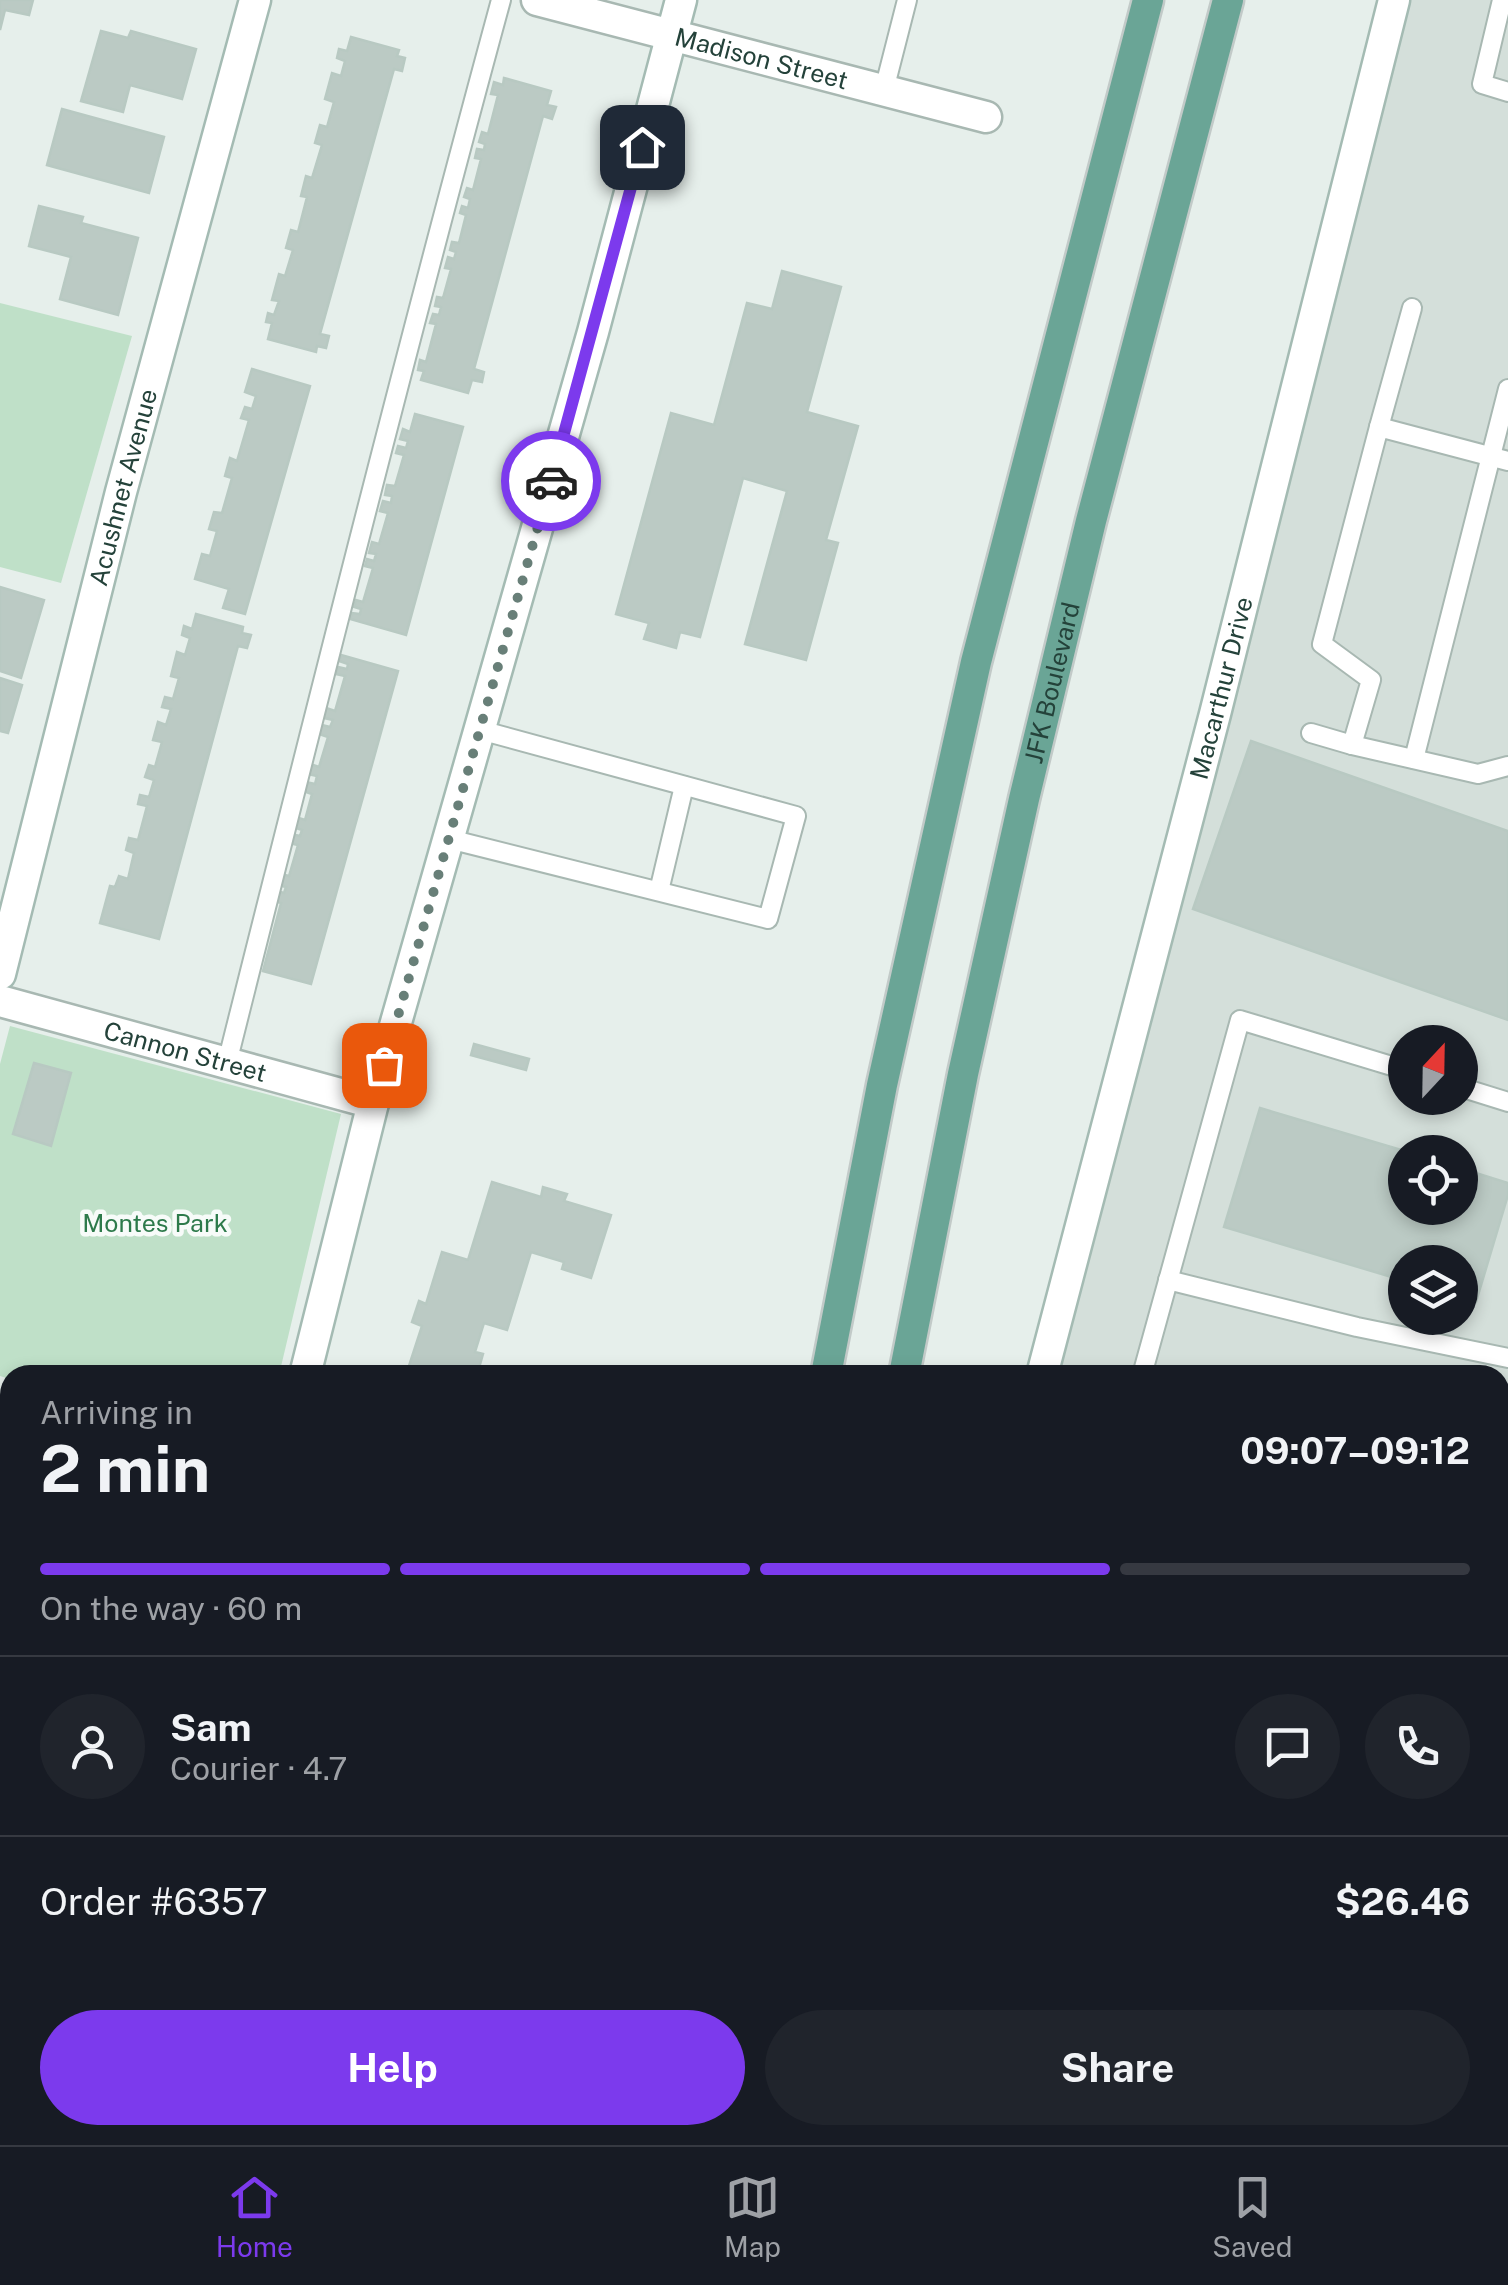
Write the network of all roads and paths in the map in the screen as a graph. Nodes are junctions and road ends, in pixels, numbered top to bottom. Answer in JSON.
{"nodes":[{"id":1,"x":255,"y":0,"type":"edge"},
{"id":2,"x":502,"y":0,"type":"edge"},
{"id":3,"x":537,"y":0,"type":"edge"},
{"id":4,"x":681,"y":0,"type":"edge"},
{"id":5,"x":907,"y":0,"type":"edge"},
{"id":6,"x":1148,"y":0,"type":"edge"},
{"id":7,"x":1228,"y":0,"type":"edge"},
{"id":8,"x":1394,"y":0,"type":"edge"},
{"id":9,"x":1502,"y":0,"type":"edge"},
{"id":10,"x":672,"y":36,"type":"junction"},
{"id":11,"x":884,"y":90,"type":"junction"},
{"id":12,"x":1508,"y":92,"type":"edge"},
{"id":13,"x":986,"y":117,"type":"dead end"},
{"id":14,"x":1412,"y":308,"type":"dead end"},
{"id":15,"x":1508,"y":389,"type":"edge"},
{"id":16,"x":1379,"y":427,"type":"junction"},
{"id":17,"x":1499,"y":459,"type":"edge"},
{"id":18,"x":480,"y":730,"type":"junction"},
{"id":19,"x":1312,"y":732,"type":"dead end"},
{"id":20,"x":1352,"y":745,"type":"junction"},
{"id":21,"x":1414,"y":760,"type":"junction"},
{"id":22,"x":1508,"y":766,"type":"edge"},
{"id":23,"x":684,"y":786,"type":"junction"},
{"id":24,"x":449,"y":839,"type":"junction"},
{"id":25,"x":659,"y":891,"type":"junction"},
{"id":26,"x":0,"y":974,"type":"edge"},
{"id":27,"x":0,"y":1001,"type":"edge"},
{"id":28,"x":227,"y":1063,"type":"junction"},
{"id":29,"x":1388,"y":1065,"type":"edge"},
{"id":30,"x":1478,"y":1093,"type":"edge"},
{"id":31,"x":1508,"y":1102,"type":"edge"},
{"id":32,"x":373,"y":1103,"type":"junction"},
{"id":33,"x":1168,"y":1280,"type":"junction"},
{"id":34,"x":1508,"y":1358,"type":"edge"},
{"id":35,"x":308,"y":1365,"type":"edge"},
{"id":36,"x":828,"y":1365,"type":"edge"},
{"id":37,"x":906,"y":1365,"type":"edge"},
{"id":38,"x":1045,"y":1365,"type":"edge"},
{"id":39,"x":1145,"y":1365,"type":"edge"}],
"edges":[{"from":1,"to":26,"type":"street","name":"Acushnet Avenue"},
{"from":2,"to":28,"type":"lane"},
{"from":3,"to":10,"type":"street","name":"Madison Street"},
{"from":4,"to":10,"type":"street"},
{"from":5,"to":11,"type":"lane"},
{"from":6,"to":36,"type":"main road"},
{"from":7,"to":37,"type":"main road","name":"JFK Boulevard"},
{"from":8,"to":38,"type":"street","name":"Macarthur Drive"},
{"from":9,"to":12,"type":"lane"},
{"from":10,"to":11,"type":"street","name":"Madison Street"},
{"from":10,"to":18,"type":"street"},
{"from":11,"to":13,"type":"street","name":"Madison Street"},
{"from":14,"to":16,"type":"lane"},
{"from":15,"to":17,"type":"lane"},
{"from":16,"to":17,"type":"lane"},
{"from":16,"to":20,"type":"lane"},
{"from":17,"to":21,"type":"lane"},
{"from":18,"to":23,"type":"lane"},
{"from":18,"to":24,"type":"street"},
{"from":19,"to":20,"type":"lane"},
{"from":20,"to":21,"type":"lane"},
{"from":21,"to":22,"type":"lane"},
{"from":23,"to":25,"type":"lane"},
{"from":23,"to":25,"type":"lane"},
{"from":24,"to":25,"type":"lane"},
{"from":24,"to":32,"type":"street"},
{"from":27,"to":28,"type":"street","name":"Cannon Street"},
{"from":28,"to":32,"type":"street","name":"Cannon Street"},
{"from":29,"to":33,"type":"lane"},
{"from":30,"to":31,"type":"lane"},
{"from":32,"to":35,"type":"street"},
{"from":33,"to":34,"type":"lane"},
{"from":33,"to":39,"type":"lane"}]}
